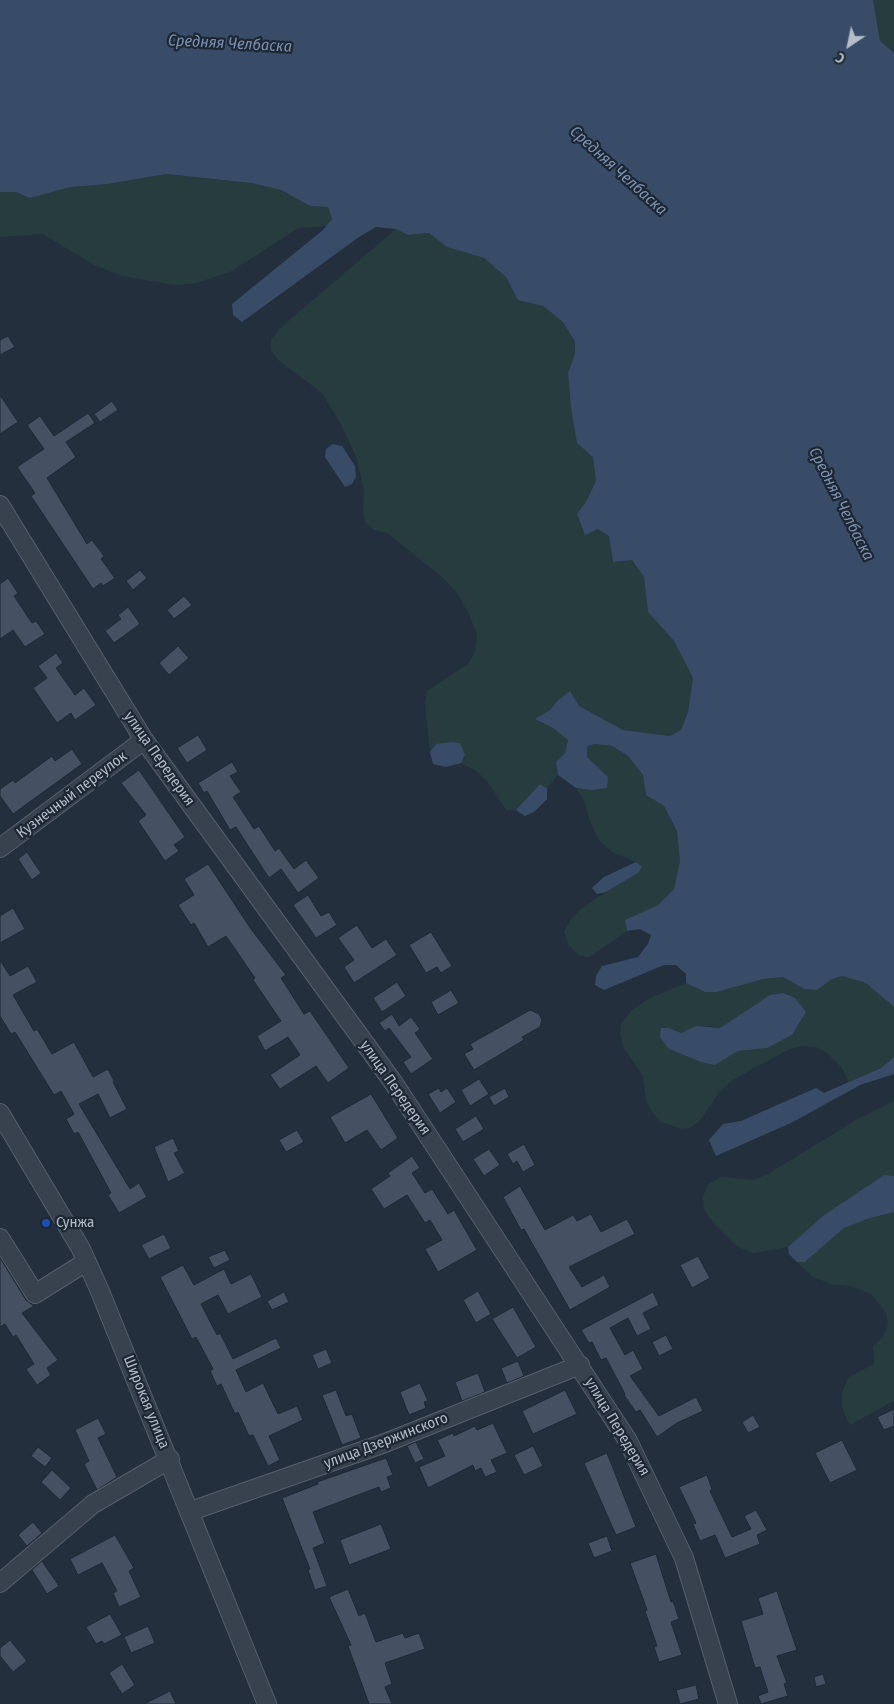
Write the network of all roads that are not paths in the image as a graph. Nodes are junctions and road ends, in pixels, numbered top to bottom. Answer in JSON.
{"nodes":[{"id":1,"x":0,"y":505,"type":"edge"},
{"id":2,"x":144,"y":740,"type":"junction"},
{"id":3,"x":0,"y":848,"type":"edge"},
{"id":4,"x":0,"y":1113,"type":"edge"},
{"id":5,"x":0,"y":1238,"type":"edge"},
{"id":6,"x":86,"y":1262,"type":"junction"},
{"id":7,"x":580,"y":1365,"type":"junction"},
{"id":8,"x":170,"y":1459,"type":"junction"},
{"id":9,"x":191,"y":1511,"type":"junction"},
{"id":10,"x":0,"y":1583,"type":"edge"},
{"id":11,"x":267,"y":1704,"type":"edge"},
{"id":12,"x":728,"y":1704,"type":"edge"}],
"edges":[{"from":1,"to":2,"type":"street","name":"улица Передерия"},
{"from":2,"to":3,"type":"street","name":"Кузнечный переулок"},
{"from":2,"to":7,"type":"street","name":"улица Передерия"},
{"from":4,"to":6,"type":"street","name":"Широкая улица"},
{"from":5,"to":6,"type":"street"},
{"from":6,"to":8,"type":"street","name":"Широкая улица"},
{"from":7,"to":9,"type":"street","name":"улица Дзержинского"},
{"from":7,"to":12,"type":"street","name":"улица Передерия"},
{"from":8,"to":9,"type":"street","name":"Широкая улица"},
{"from":8,"to":10,"type":"street"},
{"from":9,"to":11,"type":"street","name":"Широкая улица"}]}
